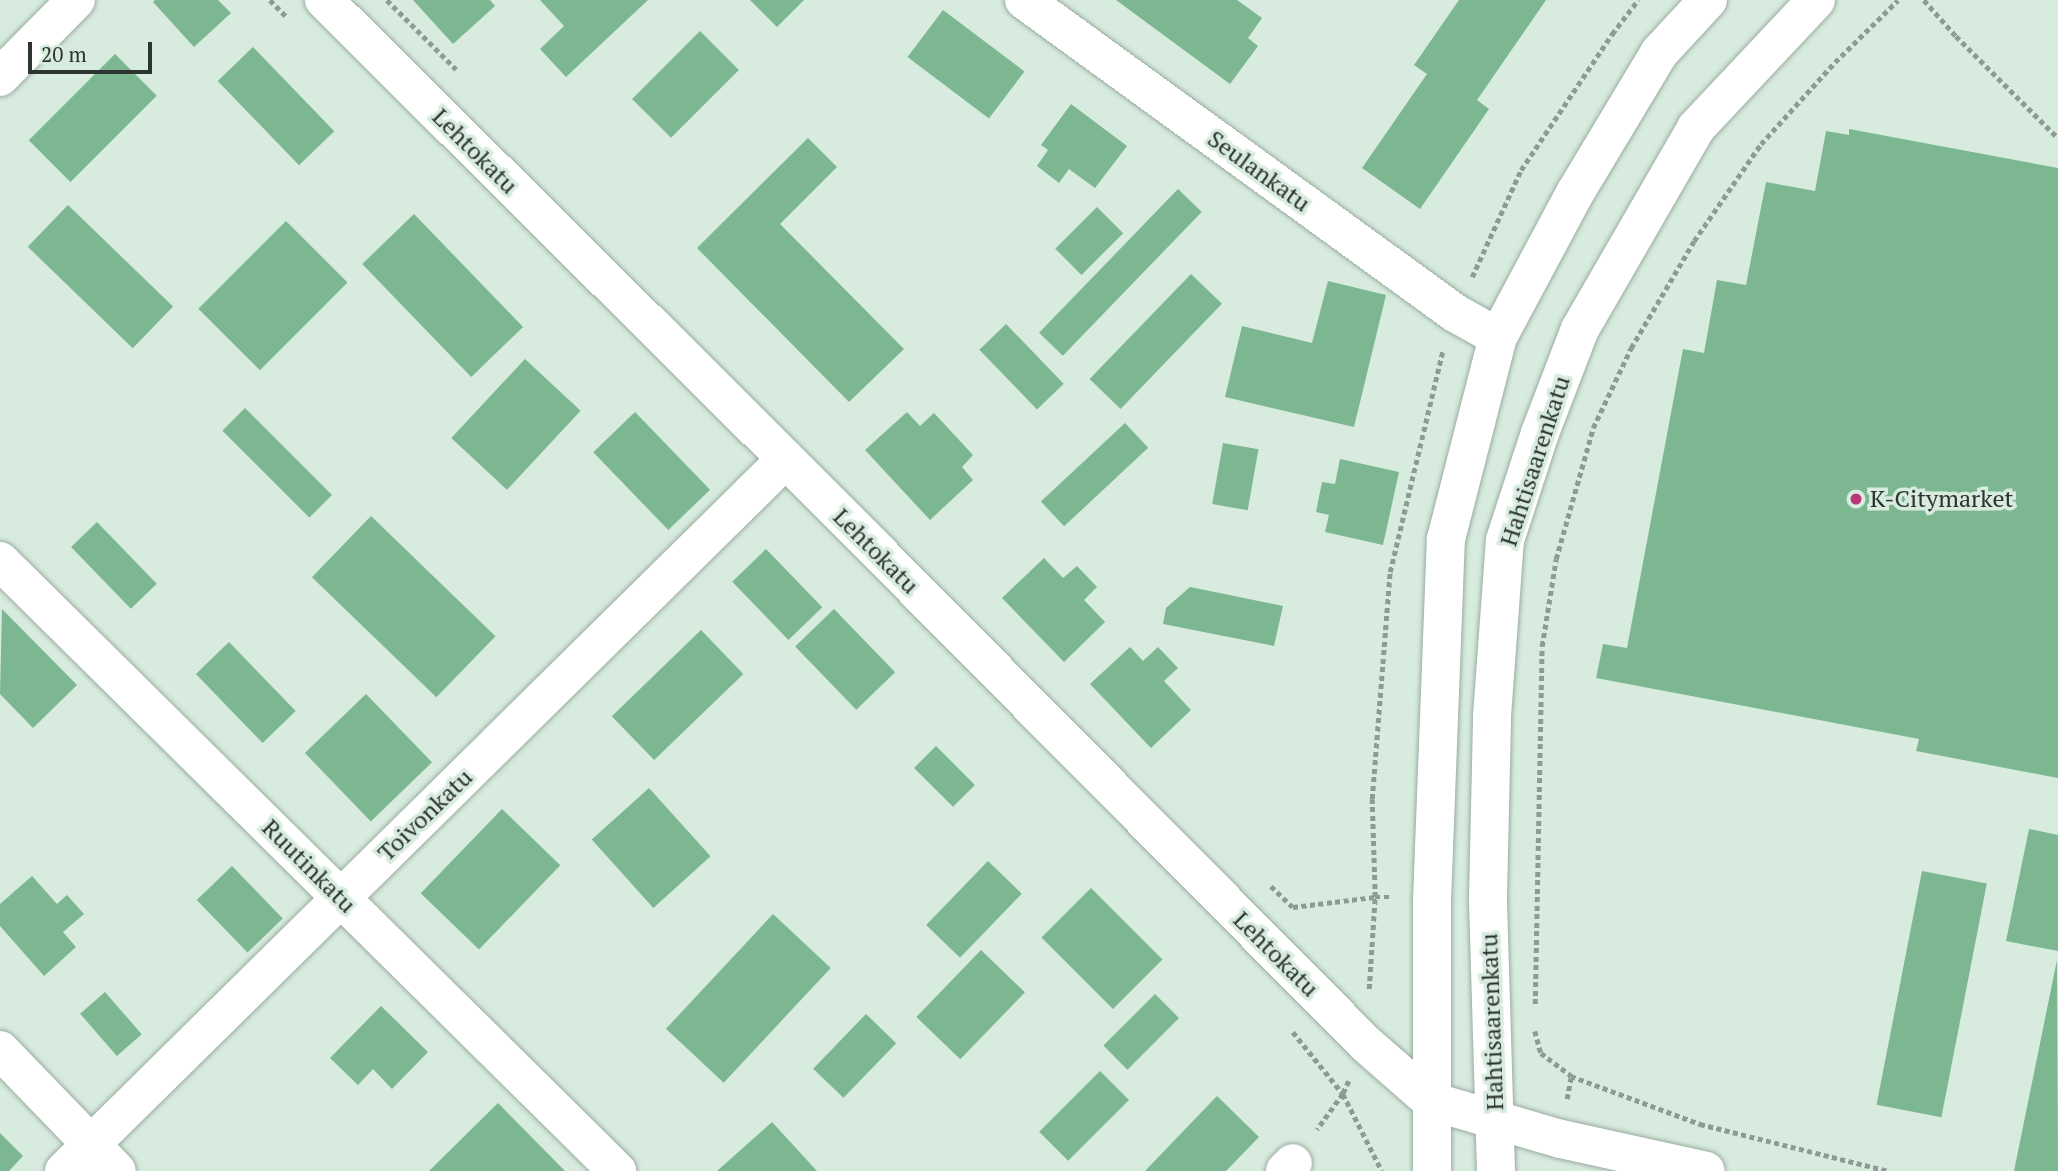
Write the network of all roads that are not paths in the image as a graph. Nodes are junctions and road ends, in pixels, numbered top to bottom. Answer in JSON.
{"nodes":[{"id":1,"x":76,"y":0,"type":"edge"},
{"id":2,"x":324,"y":0,"type":"edge"},
{"id":3,"x":1024,"y":0,"type":"edge"},
{"id":4,"x":1708,"y":0,"type":"edge"},
{"id":5,"x":1816,"y":0,"type":"edge"},
{"id":6,"x":0,"y":77,"type":"edge"},
{"id":7,"x":1497,"y":337,"type":"junction"},
{"id":8,"x":786,"y":459,"type":"junction"},
{"id":9,"x":0,"y":561,"type":"edge"},
{"id":10,"x":341,"y":897,"type":"junction"},
{"id":11,"x":0,"y":1050,"type":"edge"},
{"id":12,"x":1431,"y":1101,"type":"junction"},
{"id":13,"x":1495,"y":1121,"type":"junction"},
{"id":14,"x":90,"y":1144,"type":"junction"},
{"id":15,"x":64,"y":1171,"type":"edge"},
{"id":16,"x":117,"y":1171,"type":"edge"},
{"id":17,"x":617,"y":1171,"type":"edge"},
{"id":18,"x":1432,"y":1171,"type":"edge"},
{"id":19,"x":1496,"y":1171,"type":"edge"},
{"id":20,"x":1706,"y":1171,"type":"edge"}],
"edges":[{"from":1,"to":6,"type":"street"},
{"from":2,"to":8,"type":"street","name":"Lehtokatu"},
{"from":3,"to":7,"type":"street","name":"Seulankatu"},
{"from":4,"to":7,"type":"street"},
{"from":5,"to":13,"type":"street","name":"Hahtisaarenkatu"},
{"from":7,"to":12,"type":"street"},
{"from":8,"to":10,"type":"street","name":"Toivonkatu"},
{"from":8,"to":12,"type":"street","name":"Lehtokatu"},
{"from":9,"to":10,"type":"street","name":"Ruutinkatu"},
{"from":10,"to":14,"type":"street","name":"Toivonkatu"},
{"from":10,"to":17,"type":"street","name":"Ruutinkatu"},
{"from":11,"to":14,"type":"street"},
{"from":12,"to":13,"type":"street"},
{"from":12,"to":18,"type":"street"},
{"from":13,"to":19,"type":"street","name":"Hahtisaarenkatu"},
{"from":13,"to":20,"type":"street"},
{"from":14,"to":15,"type":"street","name":"Toivonkatu"},
{"from":14,"to":16,"type":"street"}]}
